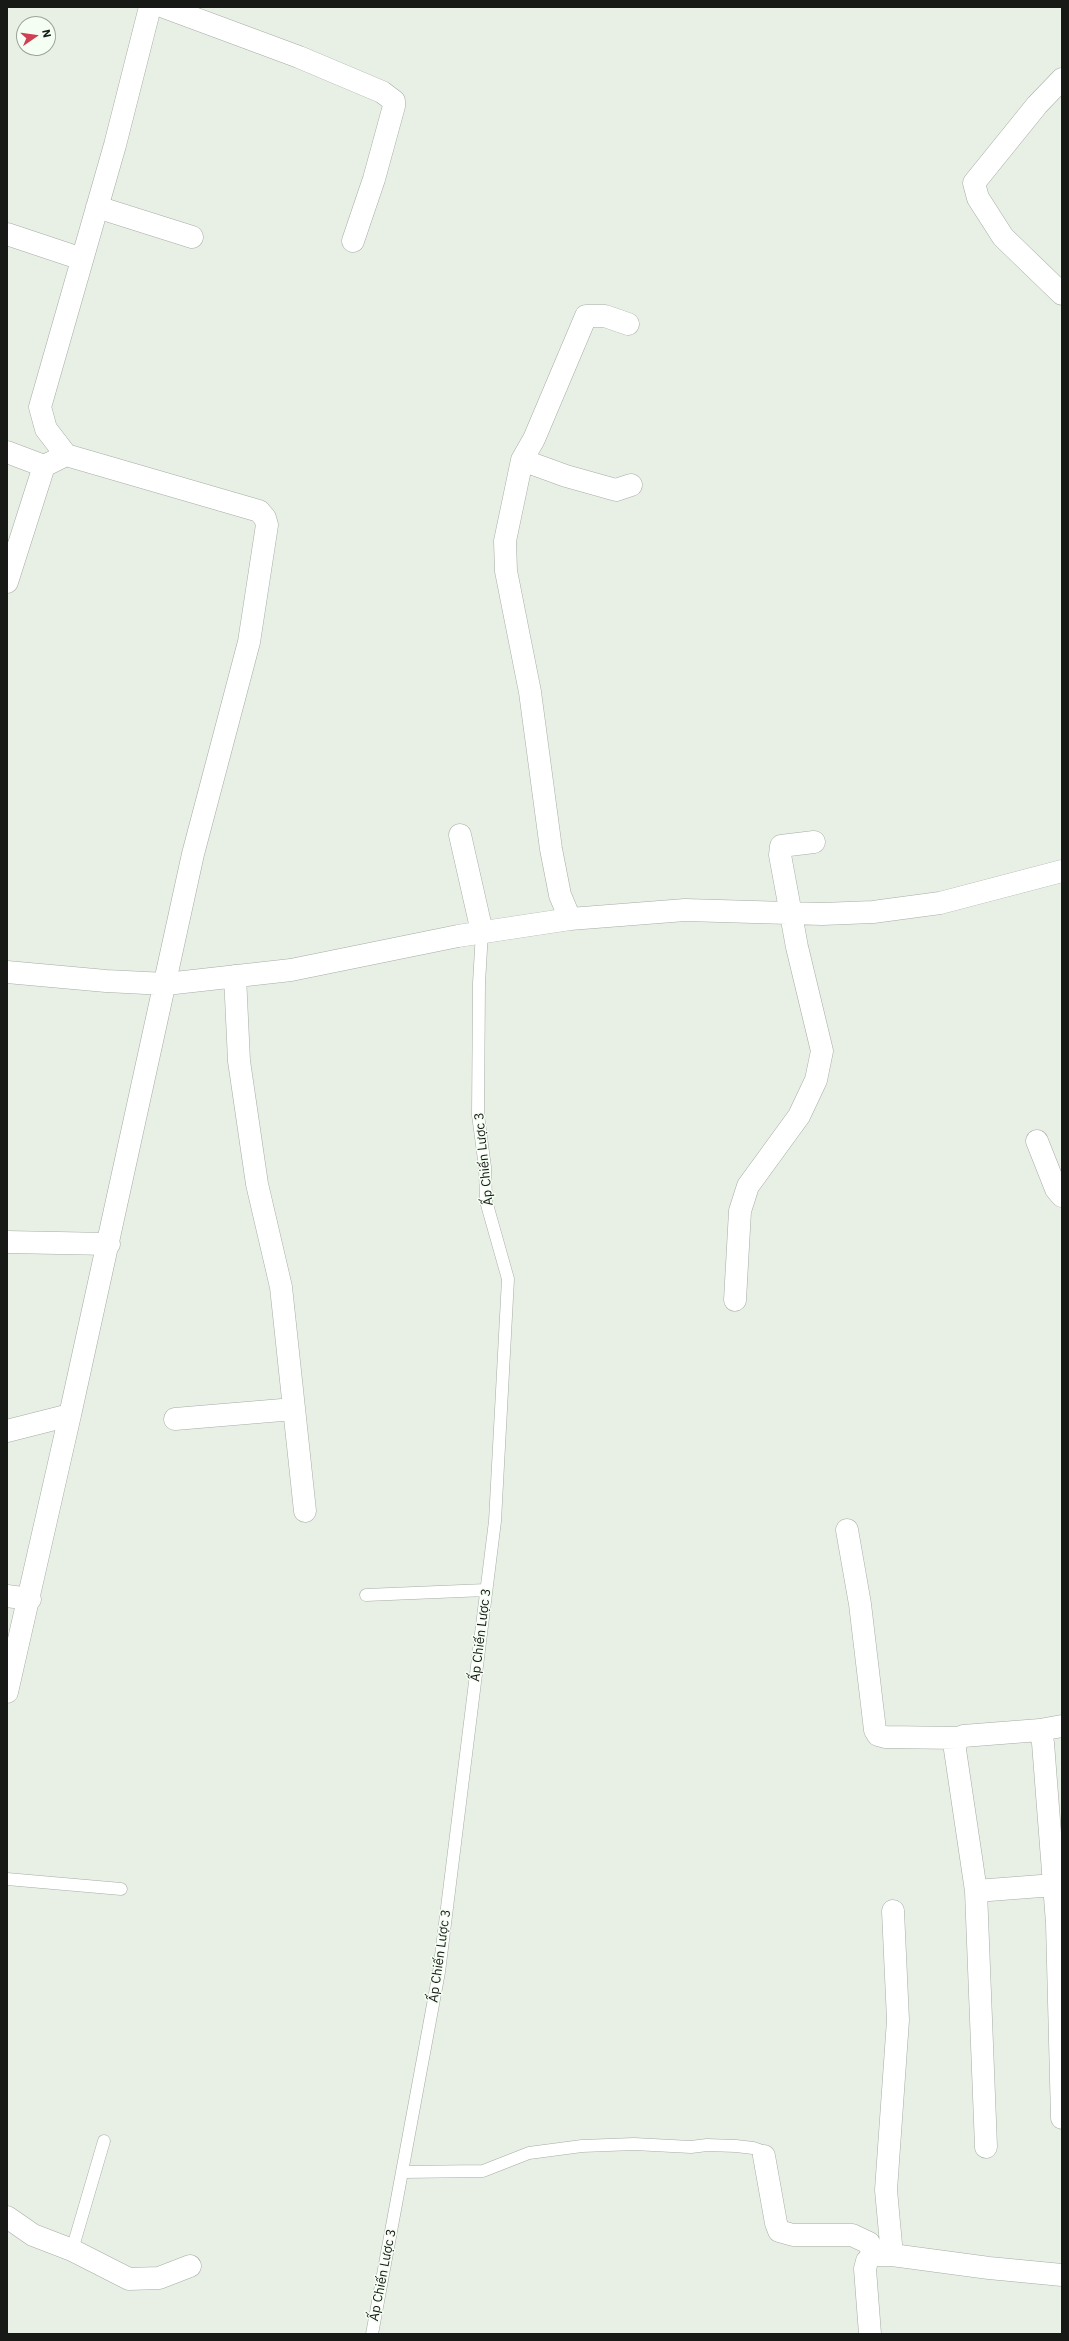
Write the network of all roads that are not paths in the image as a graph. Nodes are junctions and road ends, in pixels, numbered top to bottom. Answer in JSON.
{"nodes":[{"id":1,"x":150,"y":7,"type":"edge"},
{"id":2,"x":164,"y":7,"type":"edge"},
{"id":3,"x":1062,"y":79,"type":"edge"},
{"id":4,"x":97,"y":207,"type":"junction"},
{"id":5,"x":7,"y":234,"type":"edge"},
{"id":6,"x":192,"y":237,"type":"dead end"},
{"id":7,"x":353,"y":241,"type":"dead end"},
{"id":8,"x":82,"y":259,"type":"junction"},
{"id":9,"x":1062,"y":294,"type":"edge"},
{"id":10,"x":628,"y":324,"type":"dead end"},
{"id":11,"x":7,"y":452,"type":"edge"},
{"id":12,"x":66,"y":455,"type":"junction"},
{"id":13,"x":522,"y":460,"type":"junction"},
{"id":14,"x":44,"y":466,"type":"junction"},
{"id":15,"x":630,"y":485,"type":"dead end"},
{"id":16,"x":7,"y":582,"type":"edge"},
{"id":17,"x":460,"y":835,"type":"dead end"},
{"id":18,"x":814,"y":842,"type":"dead end"},
{"id":19,"x":1062,"y":871,"type":"edge"},
{"id":20,"x":792,"y":913,"type":"junction"},
{"id":21,"x":570,"y":919,"type":"junction"},
{"id":22,"x":482,"y":932,"type":"junction"},
{"id":23,"x":7,"y":972,"type":"edge"},
{"id":24,"x":235,"y":976,"type":"junction"},
{"id":25,"x":166,"y":984,"type":"junction"},
{"id":26,"x":1037,"y":1141,"type":"dead end"},
{"id":27,"x":1062,"y":1196,"type":"edge"},
{"id":28,"x":7,"y":1242,"type":"edge"},
{"id":29,"x":109,"y":1244,"type":"junction"},
{"id":30,"x":735,"y":1300,"type":"dead end"},
{"id":31,"x":294,"y":1409,"type":"junction"},
{"id":32,"x":70,"y":1414,"type":"junction"},
{"id":33,"x":175,"y":1419,"type":"dead end"},
{"id":34,"x":7,"y":1431,"type":"edge"},
{"id":35,"x":305,"y":1511,"type":"dead end"},
{"id":36,"x":847,"y":1530,"type":"dead end"},
{"id":37,"x":481,"y":1591,"type":"junction"},
{"id":38,"x":366,"y":1595,"type":"dead end"},
{"id":39,"x":7,"y":1596,"type":"edge"},
{"id":40,"x":30,"y":1599,"type":"junction"},
{"id":41,"x":7,"y":1692,"type":"edge"},
{"id":42,"x":1062,"y":1726,"type":"edge"},
{"id":43,"x":1040,"y":1730,"type":"junction"},
{"id":44,"x":958,"y":1738,"type":"junction"},
{"id":45,"x":7,"y":1879,"type":"edge"},
{"id":46,"x":1054,"y":1885,"type":"junction"},
{"id":47,"x":121,"y":1889,"type":"dead end"},
{"id":48,"x":976,"y":1891,"type":"junction"},
{"id":49,"x":893,"y":1911,"type":"dead end"},
{"id":50,"x":1062,"y":2118,"type":"edge"},
{"id":51,"x":104,"y":2142,"type":"dead end"},
{"id":52,"x":986,"y":2147,"type":"dead end"},
{"id":53,"x":764,"y":2156,"type":"joint"},
{"id":54,"x":402,"y":2172,"type":"junction"},
{"id":55,"x":7,"y":2217,"type":"edge"},
{"id":56,"x":72,"y":2250,"type":"junction"},
{"id":57,"x":883,"y":2255,"type":"junction"},
{"id":58,"x":190,"y":2266,"type":"dead end"},
{"id":59,"x":1062,"y":2274,"type":"edge"},
{"id":60,"x":372,"y":2334,"type":"edge"},
{"id":61,"x":870,"y":2334,"type":"edge"}],
"edges":[{"from":1,"to":4,"type":"street"},
{"from":2,"to":7,"type":"street"},
{"from":3,"to":9,"type":"street"},
{"from":4,"to":6,"type":"street"},
{"from":4,"to":8,"type":"street"},
{"from":5,"to":8,"type":"street"},
{"from":8,"to":12,"type":"street"},
{"from":10,"to":13,"type":"street"},
{"from":11,"to":14,"type":"street"},
{"from":12,"to":14,"type":"street"},
{"from":12,"to":25,"type":"street"},
{"from":13,"to":15,"type":"street"},
{"from":13,"to":21,"type":"street"},
{"from":14,"to":16,"type":"street"},
{"from":17,"to":22,"type":"street"},
{"from":18,"to":20,"type":"street"},
{"from":19,"to":20,"type":"street"},
{"from":20,"to":21,"type":"street"},
{"from":20,"to":30,"type":"street"},
{"from":21,"to":22,"type":"street"},
{"from":22,"to":24,"type":"street"},
{"from":22,"to":37,"type":"lane","name":"Ấp Chiến Lược 3"},
{"from":23,"to":25,"type":"street"},
{"from":24,"to":25,"type":"street"},
{"from":24,"to":31,"type":"street"},
{"from":25,"to":29,"type":"street"},
{"from":26,"to":27,"type":"street"},
{"from":28,"to":29,"type":"street"},
{"from":29,"to":32,"type":"street"},
{"from":31,"to":33,"type":"street"},
{"from":31,"to":35,"type":"street"},
{"from":32,"to":34,"type":"street"},
{"from":32,"to":40,"type":"street"},
{"from":36,"to":44,"type":"street"},
{"from":37,"to":38,"type":"lane"},
{"from":37,"to":54,"type":"lane","name":"Ấp Chiến Lược 3"},
{"from":39,"to":40,"type":"street"},
{"from":40,"to":41,"type":"street"},
{"from":42,"to":43,"type":"street"},
{"from":43,"to":44,"type":"street"},
{"from":43,"to":46,"type":"street"},
{"from":44,"to":48,"type":"street"},
{"from":45,"to":47,"type":"lane"},
{"from":46,"to":48,"type":"street"},
{"from":46,"to":50,"type":"street"},
{"from":48,"to":52,"type":"street"},
{"from":49,"to":57,"type":"street"},
{"from":51,"to":56,"type":"lane"},
{"from":53,"to":54,"type":"lane"},
{"from":53,"to":57,"type":"street"},
{"from":54,"to":60,"type":"lane","name":"Ấp Chiến Lược 3"},
{"from":55,"to":56,"type":"street"},
{"from":56,"to":58,"type":"street"},
{"from":57,"to":59,"type":"street"},
{"from":57,"to":61,"type":"street"}]}
